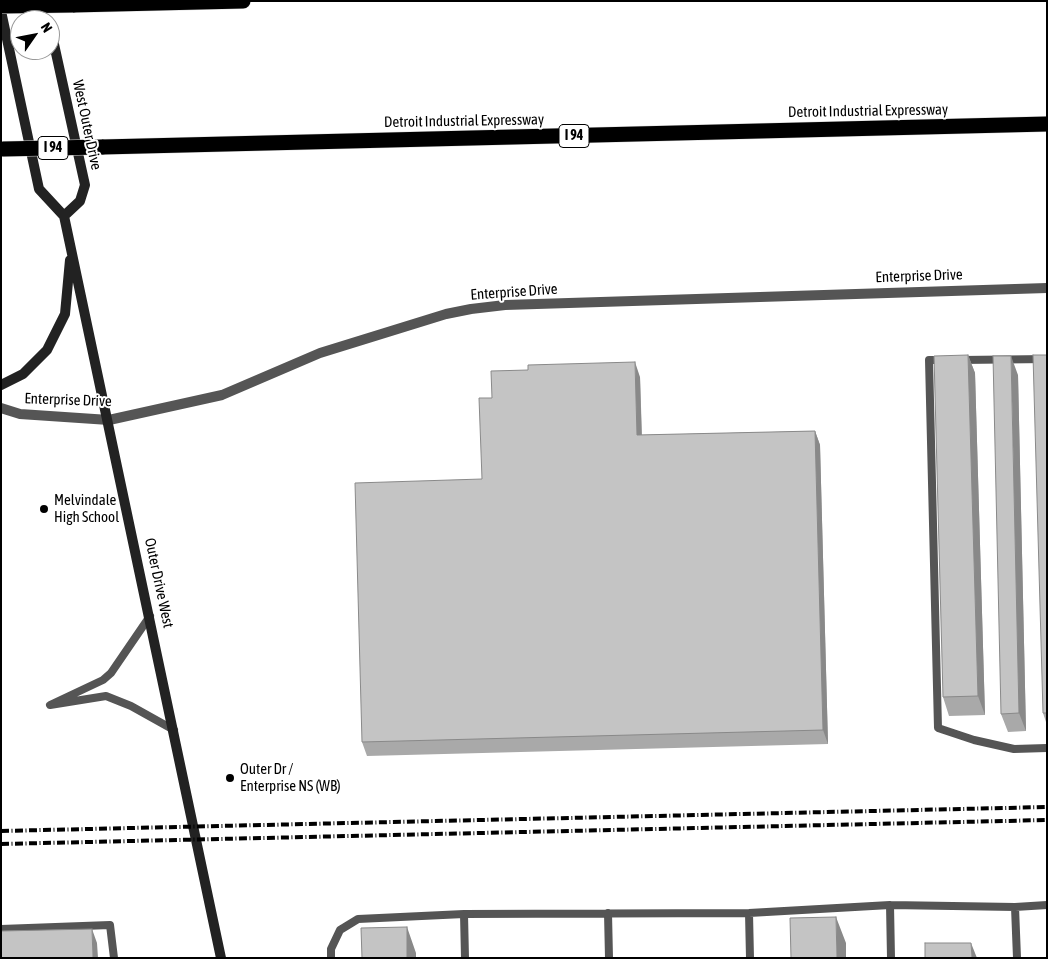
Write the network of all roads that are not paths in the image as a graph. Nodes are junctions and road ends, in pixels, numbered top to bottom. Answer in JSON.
{"nodes":[{"id":1,"x":243,"y":1,"type":"edge"},
{"id":2,"x":1,"y":6,"type":"edge"},
{"id":3,"x":1,"y":11,"type":"edge"},
{"id":4,"x":57,"y":60,"type":"edge"},
{"id":5,"x":1047,"y":124,"type":"edge"},
{"id":6,"x":2,"y":149,"type":"edge"},
{"id":7,"x":64,"y":216,"type":"junction"},
{"id":8,"x":68,"y":232,"type":"junction"},
{"id":9,"x":1047,"y":288,"type":"edge"},
{"id":10,"x":1047,"y":359,"type":"edge"},
{"id":11,"x":1,"y":385,"type":"edge"},
{"id":12,"x":1,"y":408,"type":"edge"},
{"id":13,"x":109,"y":420,"type":"junction"},
{"id":14,"x":150,"y":616,"type":"junction"},
{"id":15,"x":174,"y":730,"type":"junction"},
{"id":16,"x":1047,"y":748,"type":"edge"},
{"id":17,"x":890,"y":905,"type":"junction"},
{"id":18,"x":1047,"y":905,"type":"edge"},
{"id":19,"x":1015,"y":907,"type":"junction"},
{"id":20,"x":608,"y":913,"type":"junction"},
{"id":21,"x":748,"y":913,"type":"junction"},
{"id":22,"x":464,"y":914,"type":"junction"},
{"id":23,"x":1,"y":929,"type":"edge"},
{"id":24,"x":114,"y":958,"type":"edge"},
{"id":25,"x":221,"y":958,"type":"edge"},
{"id":26,"x":332,"y":958,"type":"edge"},
{"id":27,"x":466,"y":958,"type":"edge"},
{"id":28,"x":609,"y":958,"type":"edge"},
{"id":29,"x":750,"y":958,"type":"edge"},
{"id":30,"x":892,"y":958,"type":"edge"},
{"id":31,"x":1017,"y":958,"type":"edge"}],
"edges":[{"from":1,"to":2,"type":"highway","bridge":true},
{"from":3,"to":7,"type":"main road"},
{"from":4,"to":7,"type":"main road","name":"West Outer Drive"},
{"from":5,"to":6,"type":"highway","name":"Detroit Industrial Expressway","number":"I 94","bridge":true},
{"from":7,"to":8,"type":"main road","name":"Outer Drive West"},
{"from":8,"to":11,"type":"main road"},
{"from":8,"to":13,"type":"main road","name":"Outer Drive West"},
{"from":9,"to":13,"type":"street","name":"Enterprise Drive"},
{"from":10,"to":16,"type":"lane"},
{"from":12,"to":13,"type":"street","name":"Enterprise Drive"},
{"from":13,"to":14,"type":"main road","name":"Outer Drive West"},
{"from":14,"to":15,"type":"main road","name":"Outer Drive West"},
{"from":14,"to":15,"type":"lane"},
{"from":15,"to":25,"type":"main road","name":"Outer Drive West"},
{"from":17,"to":19,"type":"lane"},
{"from":17,"to":21,"type":"lane"},
{"from":17,"to":30,"type":"lane"},
{"from":18,"to":19,"type":"lane"},
{"from":19,"to":31,"type":"lane"},
{"from":20,"to":21,"type":"lane"},
{"from":20,"to":22,"type":"lane"},
{"from":20,"to":28,"type":"lane"},
{"from":21,"to":29,"type":"lane"},
{"from":22,"to":26,"type":"lane"},
{"from":22,"to":27,"type":"lane"},
{"from":23,"to":24,"type":"lane"}]}
